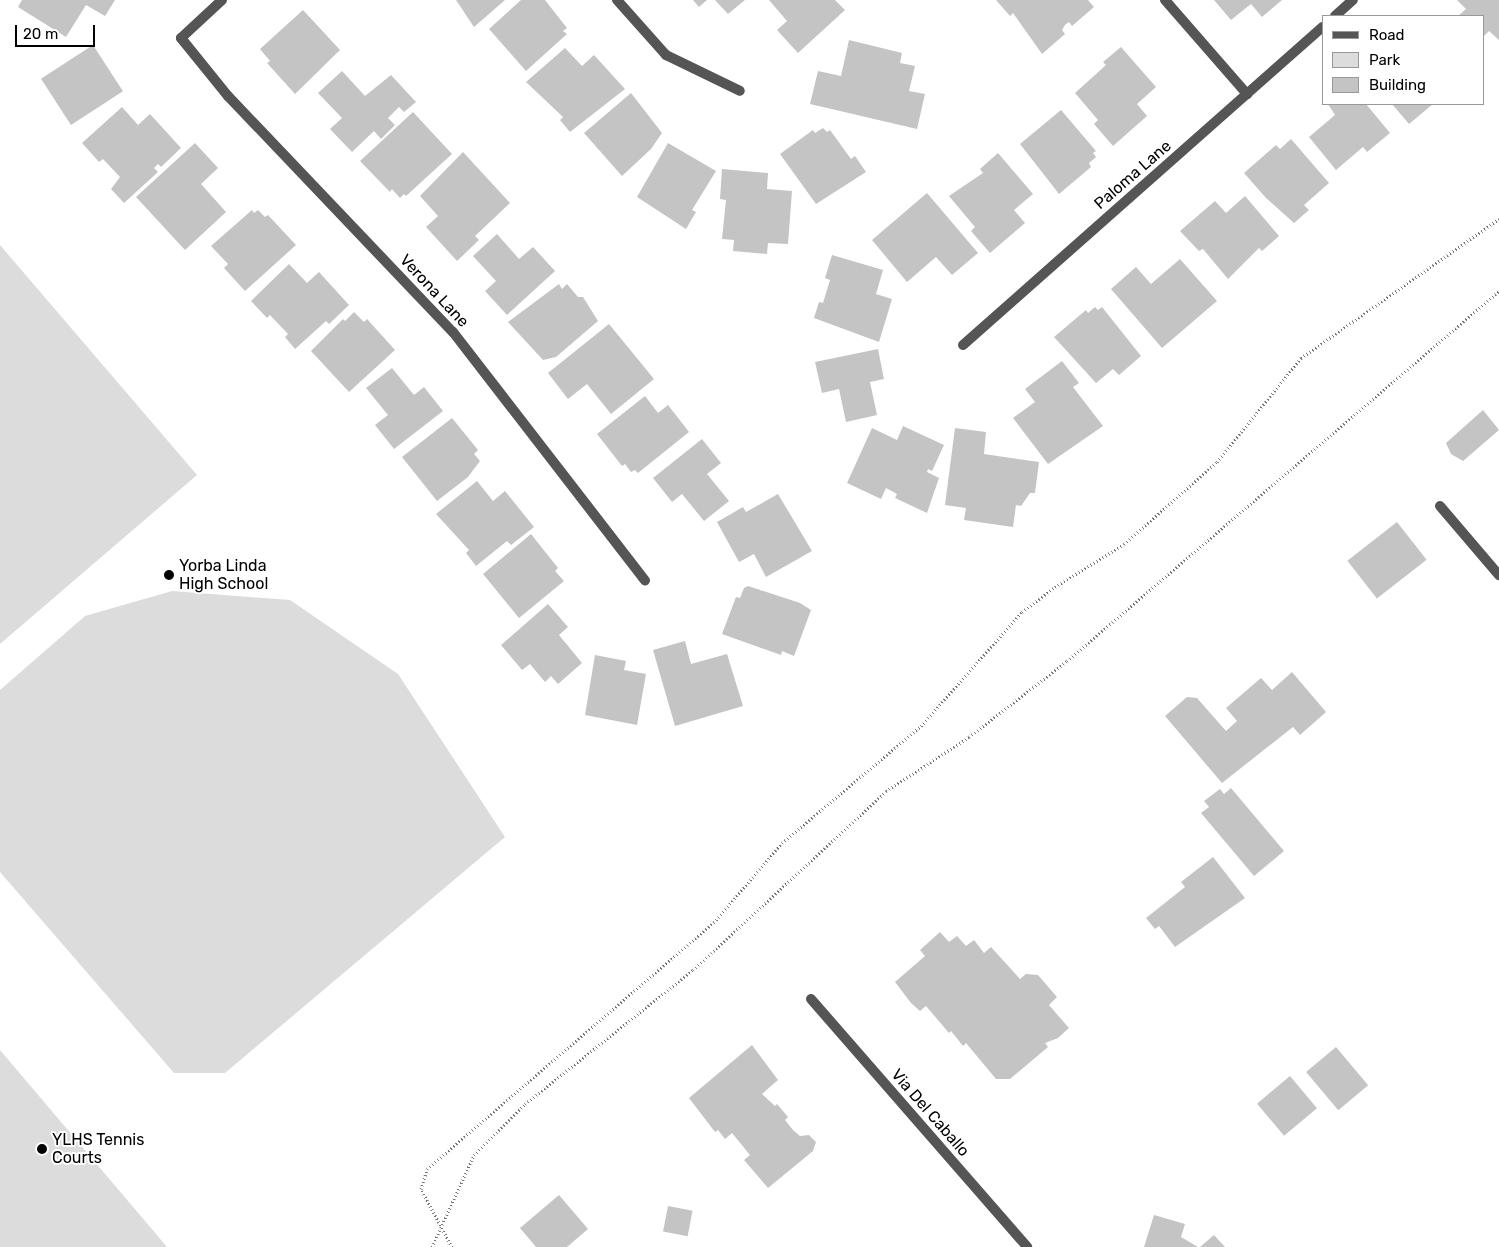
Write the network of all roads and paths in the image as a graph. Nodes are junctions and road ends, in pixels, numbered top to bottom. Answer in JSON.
{"nodes":[{"id":1,"x":222,"y":0,"type":"edge"},
{"id":2,"x":617,"y":0,"type":"edge"},
{"id":3,"x":1164,"y":0,"type":"edge"},
{"id":4,"x":1354,"y":0,"type":"edge"},
{"id":5,"x":1336,"y":15,"type":"edge"},
{"id":6,"x":1322,"y":28,"type":"edge"},
{"id":7,"x":740,"y":91,"type":"dead end"},
{"id":8,"x":1247,"y":94,"type":"junction"},
{"id":9,"x":1499,"y":219,"type":"edge"},
{"id":10,"x":1499,"y":291,"type":"edge"},
{"id":11,"x":963,"y":344,"type":"dead end"},
{"id":12,"x":1440,"y":506,"type":"dead end"},
{"id":13,"x":1499,"y":575,"type":"edge"},
{"id":14,"x":645,"y":580,"type":"dead end"},
{"id":15,"x":811,"y":999,"type":"dead end"},
{"id":16,"x":440,"y":1226,"type":"junction"},
{"id":17,"x":432,"y":1247,"type":"edge"},
{"id":18,"x":452,"y":1247,"type":"edge"},
{"id":19,"x":1027,"y":1247,"type":"edge"}],
"edges":[{"from":1,"to":14,"type":"street","name":"Verona Lane"},
{"from":2,"to":7,"type":"street"},
{"from":3,"to":8,"type":"street"},
{"from":4,"to":5,"type":"street"},
{"from":6,"to":8,"type":"street","name":"Paloma Lane"},
{"from":8,"to":11,"type":"street","name":"Paloma Lane"},
{"from":9,"to":16,"type":"path"},
{"from":10,"to":16,"type":"path"},
{"from":12,"to":13,"type":"street"},
{"from":15,"to":19,"type":"street","name":"Via Del Caballo"},
{"from":16,"to":17,"type":"path"},
{"from":16,"to":18,"type":"path"}]}
